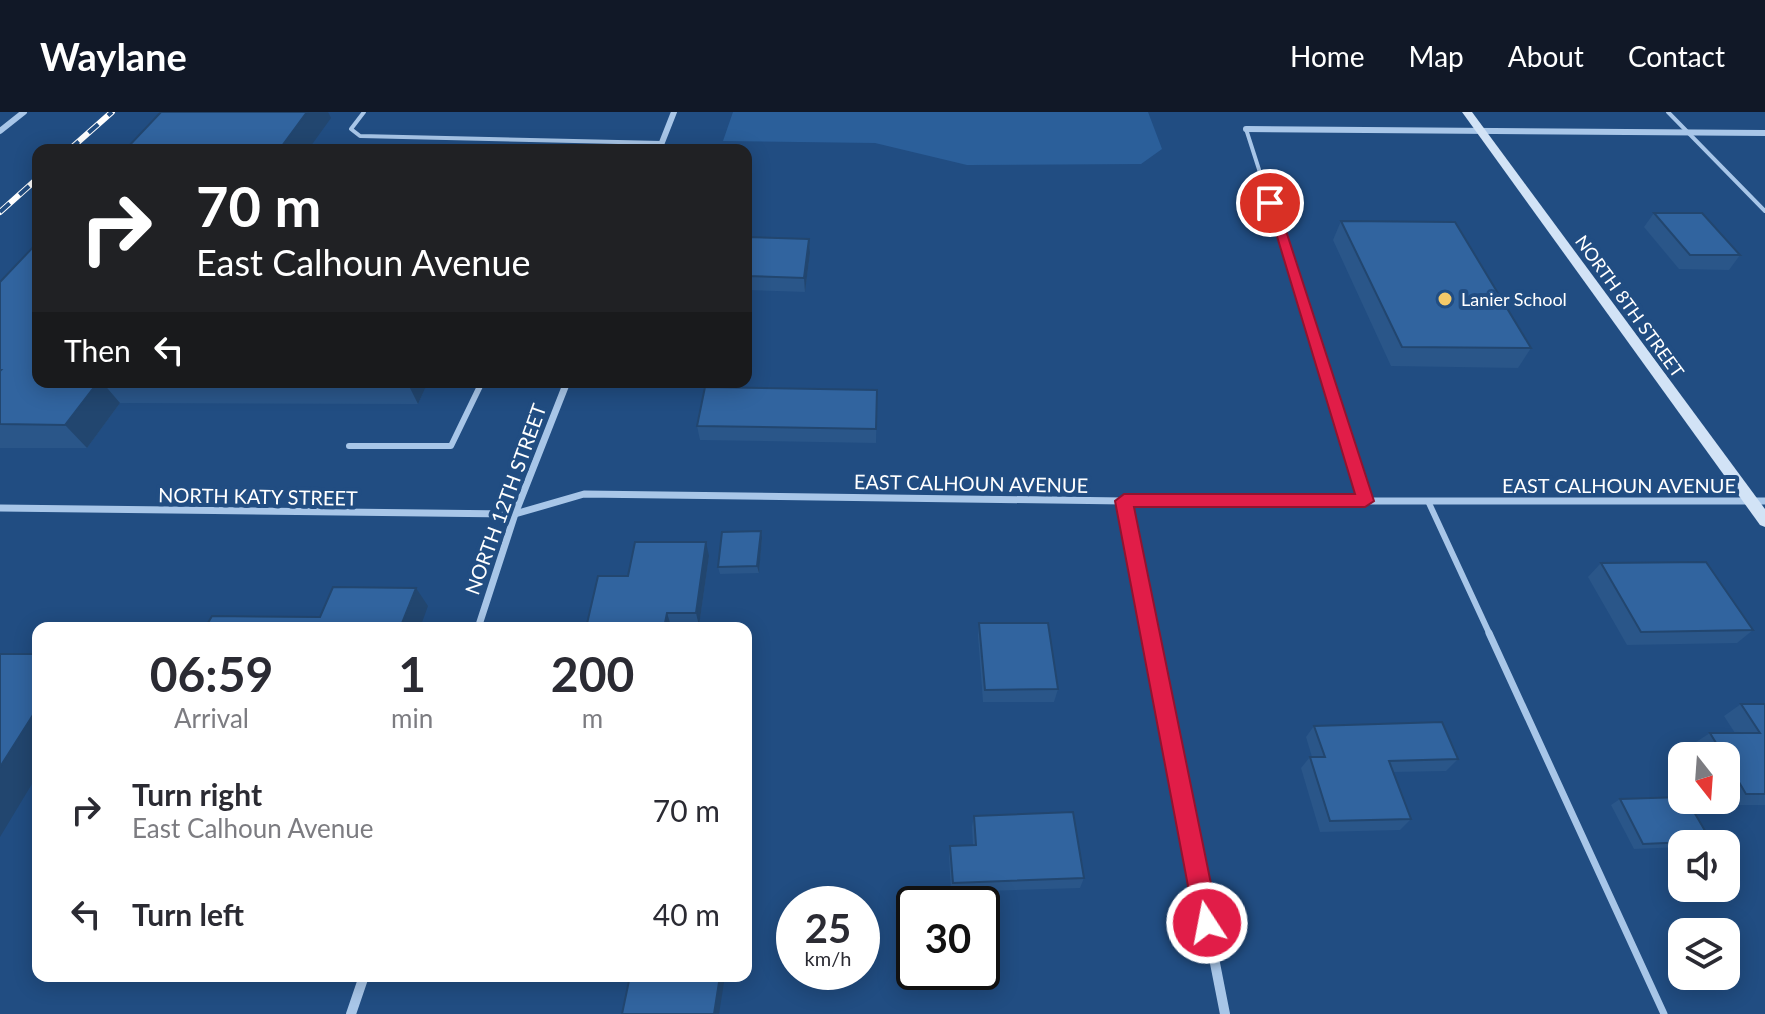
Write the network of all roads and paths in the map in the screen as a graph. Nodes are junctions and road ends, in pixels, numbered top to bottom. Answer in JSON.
{"nodes":[{"id":1,"x":24,"y":112,"type":"edge"},
{"id":2,"x":364,"y":112,"type":"edge"},
{"id":3,"x":674,"y":112,"type":"edge"},
{"id":4,"x":1467,"y":112,"type":"edge"},
{"id":5,"x":1668,"y":112,"type":"edge"},
{"id":6,"x":0,"y":124,"type":"edge"},
{"id":7,"x":9,"y":124,"type":"junction"},
{"id":8,"x":1246,"y":129,"type":"joint"},
{"id":9,"x":0,"y":131,"type":"edge"},
{"id":10,"x":1481,"y":131,"type":"junction"},
{"id":11,"x":1688,"y":133,"type":"junction"},
{"id":12,"x":1765,"y":133,"type":"edge"},
{"id":13,"x":662,"y":143,"type":"joint"},
{"id":14,"x":1765,"y":211,"type":"edge"},
{"id":15,"x":479,"y":388,"type":"edge"},
{"id":16,"x":565,"y":388,"type":"edge"},
{"id":17,"x":349,"y":446,"type":"dead end"},
{"id":18,"x":1124,"y":501,"type":"junction"},
{"id":19,"x":1365,"y":501,"type":"junction"},
{"id":20,"x":1428,"y":501,"type":"junction"},
{"id":21,"x":1750,"y":501,"type":"junction"},
{"id":22,"x":1765,"y":501,"type":"edge"},
{"id":23,"x":0,"y":508,"type":"edge"},
{"id":24,"x":515,"y":514,"type":"junction"},
{"id":25,"x":1765,"y":521,"type":"edge"},
{"id":26,"x":480,"y":622,"type":"edge"},
{"id":27,"x":362,"y":982,"type":"edge"},
{"id":28,"x":351,"y":1014,"type":"edge"},
{"id":29,"x":1225,"y":1014,"type":"edge"},
{"id":30,"x":1664,"y":1014,"type":"edge"}],
"edges":[{"from":1,"to":7,"type":"street"},
{"from":2,"to":13,"type":"lane"},
{"from":3,"to":13,"type":"street"},
{"from":4,"to":10,"type":"street","name":"NORTH 8TH STREET"},
{"from":5,"to":11,"type":"lane"},
{"from":6,"to":7,"type":"street"},
{"from":7,"to":9,"type":"street"},
{"from":8,"to":10,"type":"street"},
{"from":8,"to":19,"type":"lane"},
{"from":10,"to":11,"type":"street"},
{"from":10,"to":21,"type":"street","name":"NORTH 8TH STREET"},
{"from":11,"to":12,"type":"street"},
{"from":11,"to":14,"type":"lane"},
{"from":15,"to":17,"type":"lane"},
{"from":16,"to":24,"type":"street","name":"NORTH 12TH STREET"},
{"from":18,"to":19,"type":"street","name":"EAST CALHOUN AVENUE"},
{"from":18,"to":24,"type":"street","name":"EAST CALHOUN AVENUE"},
{"from":18,"to":29,"type":"street"},
{"from":19,"to":20,"type":"street","name":"EAST CALHOUN AVENUE"},
{"from":20,"to":21,"type":"street","name":"EAST CALHOUN AVENUE"},
{"from":20,"to":30,"type":"lane"},
{"from":21,"to":22,"type":"street","name":"EAST CALHOUN AVENUE"},
{"from":21,"to":25,"type":"street","name":"NORTH 8TH STREET"},
{"from":23,"to":24,"type":"street","name":"NORTH KATY STREET"},
{"from":24,"to":26,"type":"street","name":"NORTH 12TH STREET"},
{"from":27,"to":28,"type":"street"}]}
